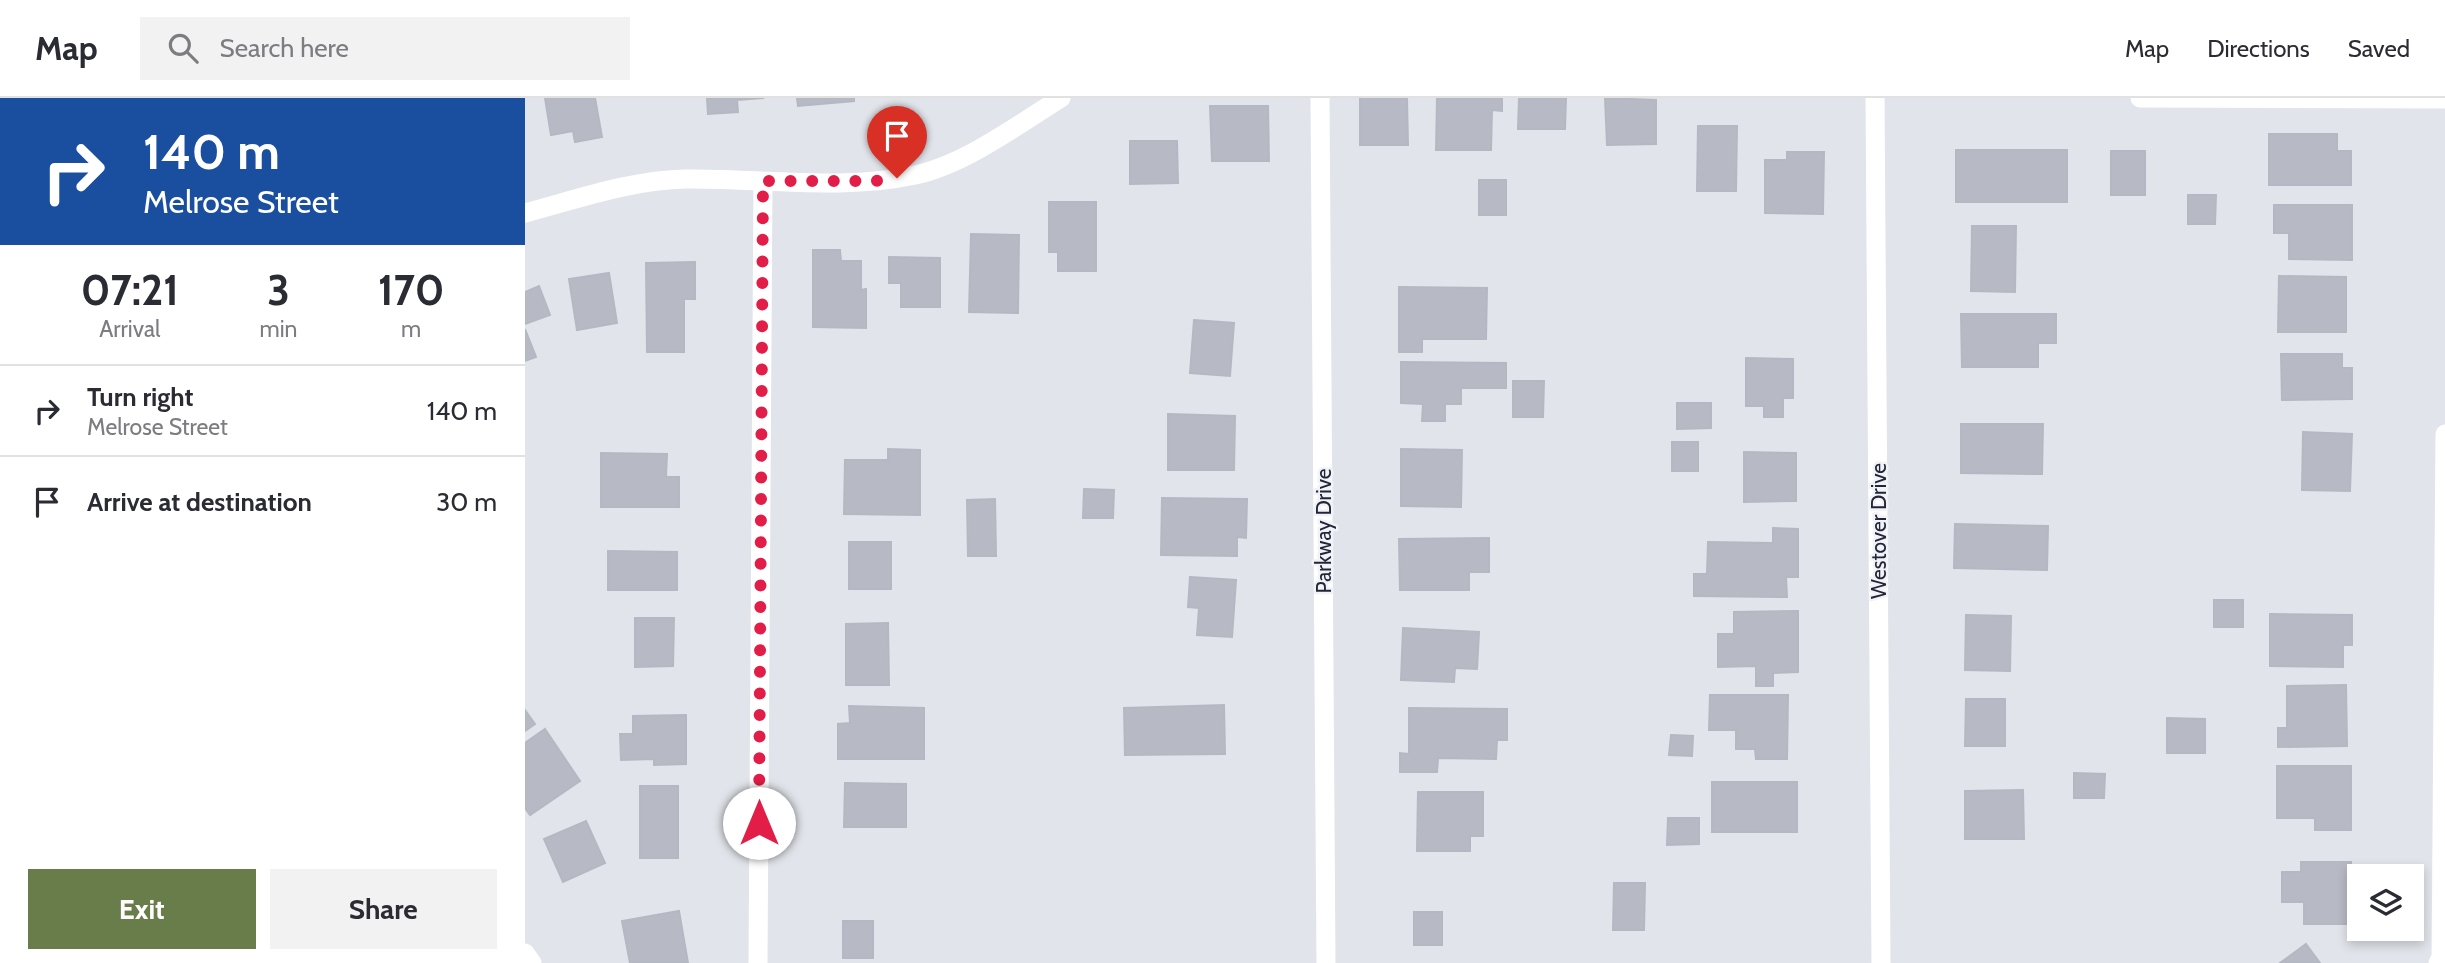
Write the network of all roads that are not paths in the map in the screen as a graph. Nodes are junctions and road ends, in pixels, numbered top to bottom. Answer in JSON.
{"nodes":[{"id":1,"x":1061,"y":98,"type":"edge"},
{"id":2,"x":1320,"y":98,"type":"edge"},
{"id":3,"x":1875,"y":98,"type":"edge"},
{"id":4,"x":2140,"y":98,"type":"edge"},
{"id":5,"x":2445,"y":99,"type":"edge"},
{"id":6,"x":763,"y":181,"type":"junction"},
{"id":7,"x":525,"y":213,"type":"edge"},
{"id":8,"x":2445,"y":434,"type":"edge"},
{"id":9,"x":525,"y":953,"type":"edge"},
{"id":10,"x":2441,"y":962,"type":"edge"},
{"id":11,"x":532,"y":963,"type":"edge"},
{"id":12,"x":758,"y":963,"type":"edge"},
{"id":13,"x":1326,"y":963,"type":"edge"},
{"id":14,"x":1881,"y":963,"type":"edge"}],
"edges":[{"from":1,"to":6,"type":"street"},
{"from":2,"to":13,"type":"street","name":"Parkway Drive"},
{"from":3,"to":14,"type":"street","name":"Westover Drive"},
{"from":4,"to":5,"type":"street"},
{"from":6,"to":7,"type":"street"},
{"from":6,"to":12,"type":"street"},
{"from":8,"to":10,"type":"street"},
{"from":9,"to":11,"type":"street"}]}
